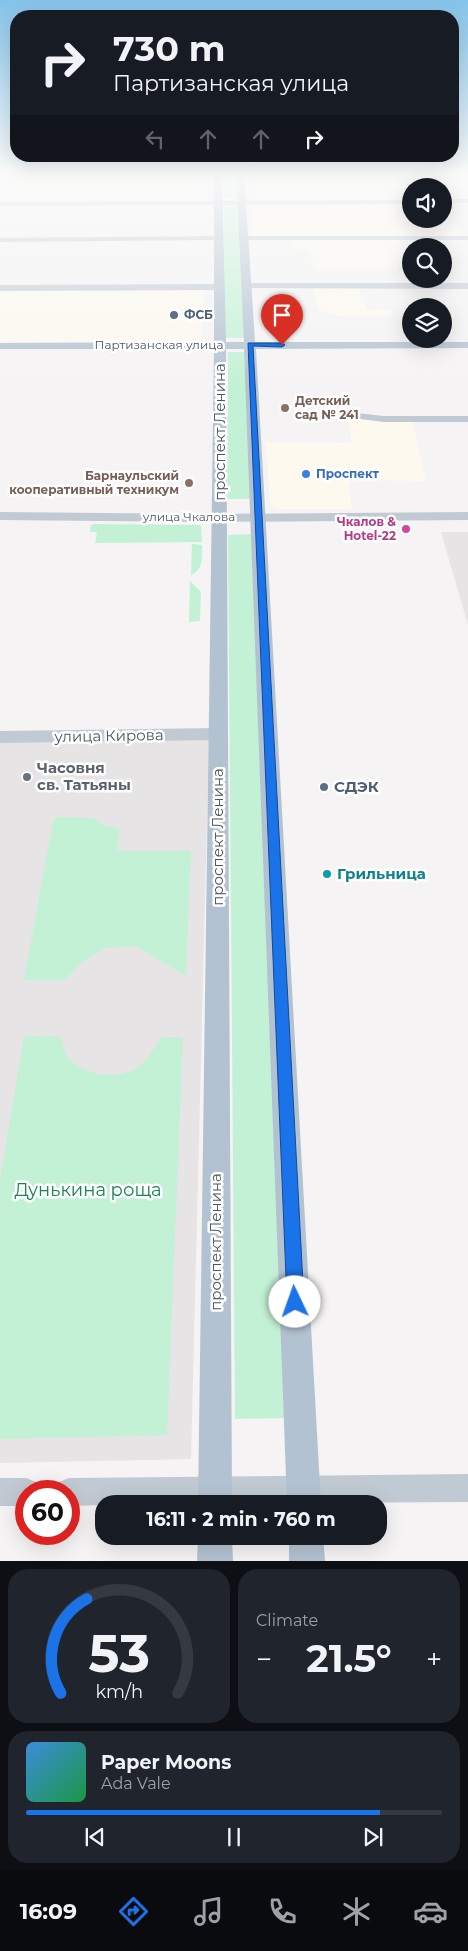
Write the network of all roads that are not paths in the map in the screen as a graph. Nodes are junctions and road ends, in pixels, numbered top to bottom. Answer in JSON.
{"nodes":[{"id":1,"x":219,"y":243,"type":"edge"},
{"id":2,"x":245,"y":243,"type":"edge"},
{"id":3,"x":248,"y":286,"type":"junction"},
{"id":4,"x":468,"y":286,"type":"edge"},
{"id":5,"x":218,"y":287,"type":"junction"},
{"id":6,"x":0,"y":288,"type":"edge"},
{"id":7,"x":250,"y":344,"type":"junction"},
{"id":8,"x":220,"y":345,"type":"junction"},
{"id":9,"x":468,"y":345,"type":"edge"},
{"id":10,"x":0,"y":346,"type":"edge"},
{"id":11,"x":356,"y":416,"type":"dead end"},
{"id":12,"x":468,"y":419,"type":"edge"},
{"id":13,"x":0,"y":516,"type":"edge"},
{"id":14,"x":468,"y":516,"type":"edge"},
{"id":15,"x":258,"y":517,"type":"junction"},
{"id":16,"x":220,"y":518,"type":"junction"},
{"id":17,"x":219,"y":734,"type":"junction"},
{"id":18,"x":0,"y":736,"type":"edge"},
{"id":19,"x":468,"y":1488,"type":"edge"},
{"id":20,"x":0,"y":1492,"type":"edge"},
{"id":21,"x":15,"y":1492,"type":"edge"},
{"id":22,"x":80,"y":1492,"type":"edge"},
{"id":23,"x":157,"y":1495,"type":"edge"},
{"id":24,"x":215,"y":1495,"type":"edge"},
{"id":25,"x":304,"y":1495,"type":"edge"},
{"id":26,"x":340,"y":1495,"type":"edge"},
{"id":27,"x":215,"y":1545,"type":"edge"},
{"id":28,"x":306,"y":1545,"type":"edge"},
{"id":29,"x":215,"y":1561,"type":"edge"},
{"id":30,"x":307,"y":1561,"type":"edge"}],
"edges":[{"from":1,"to":5,"type":"main road","name":"проспект Ленина"},
{"from":2,"to":3,"type":"main road","name":"проспект Ленина"},
{"from":3,"to":4,"type":"street"},
{"from":3,"to":7,"type":"main road","name":"проспект Ленина"},
{"from":5,"to":6,"type":"street"},
{"from":5,"to":8,"type":"main road","name":"проспект Ленина"},
{"from":7,"to":8,"type":"main road","name":"Партизанская улица"},
{"from":7,"to":9,"type":"main road","name":"Партизанская улица"},
{"from":7,"to":15,"type":"main road","name":"проспект Ленина"},
{"from":8,"to":10,"type":"main road","name":"Партизанская улица"},
{"from":8,"to":16,"type":"main road","name":"проспект Ленина"},
{"from":11,"to":12,"type":"street"},
{"from":13,"to":16,"type":"street","name":"улица Чкалова"},
{"from":14,"to":15,"type":"street","name":"улица Чкалова"},
{"from":15,"to":16,"type":"street","name":"улица Чкалова"},
{"from":15,"to":25,"type":"main road","name":"проспект Ленина"},
{"from":16,"to":17,"type":"main road","name":"проспект Ленина"},
{"from":17,"to":18,"type":"street","name":"улица Кирова"},
{"from":17,"to":24,"type":"main road","name":"проспект Ленина"},
{"from":19,"to":26,"type":"street"},
{"from":20,"to":21,"type":"street"},
{"from":22,"to":23,"type":"street"},
{"from":27,"to":29,"type":"main road"},
{"from":28,"to":30,"type":"main road"}]}
